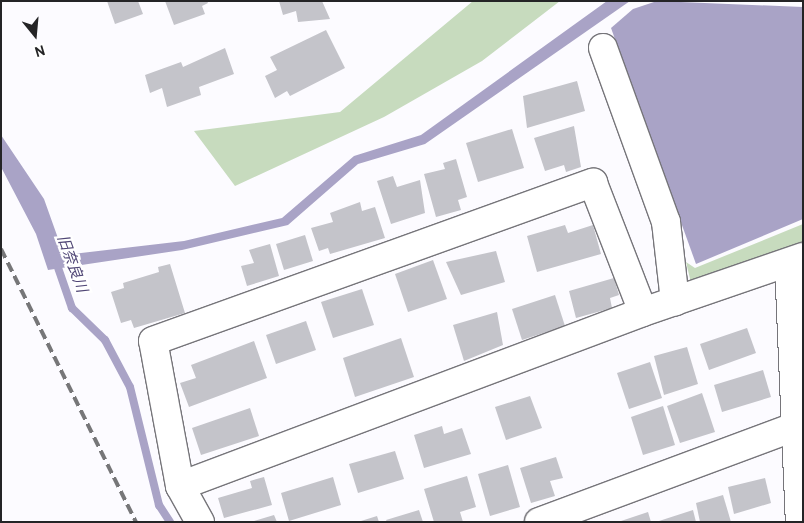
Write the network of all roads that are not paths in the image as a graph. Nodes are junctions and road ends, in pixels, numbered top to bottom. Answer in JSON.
{"nodes":[{"id":1,"x":603,"y":48,"type":"dead end"},
{"id":2,"x":796,"y":260,"type":"edge"},
{"id":3,"x":675,"y":301,"type":"junction"},
{"id":4,"x":643,"y":312,"type":"junction"},
{"id":5,"x":795,"y":428,"type":"junction"},
{"id":6,"x":180,"y":486,"type":"junction"},
{"id":7,"x":200,"y":522,"type":"edge"},
{"id":8,"x":539,"y":522,"type":"edge"},
{"id":9,"x":800,"y":522,"type":"edge"}],
"edges":[{"from":1,"to":3,"type":"street"},
{"from":2,"to":3,"type":"street"},
{"from":2,"to":5,"type":"street"},
{"from":3,"to":4,"type":"street"},
{"from":4,"to":6,"type":"street"},
{"from":4,"to":6,"type":"street"},
{"from":5,"to":8,"type":"street"},
{"from":5,"to":9,"type":"street"},
{"from":6,"to":7,"type":"street"}]}
